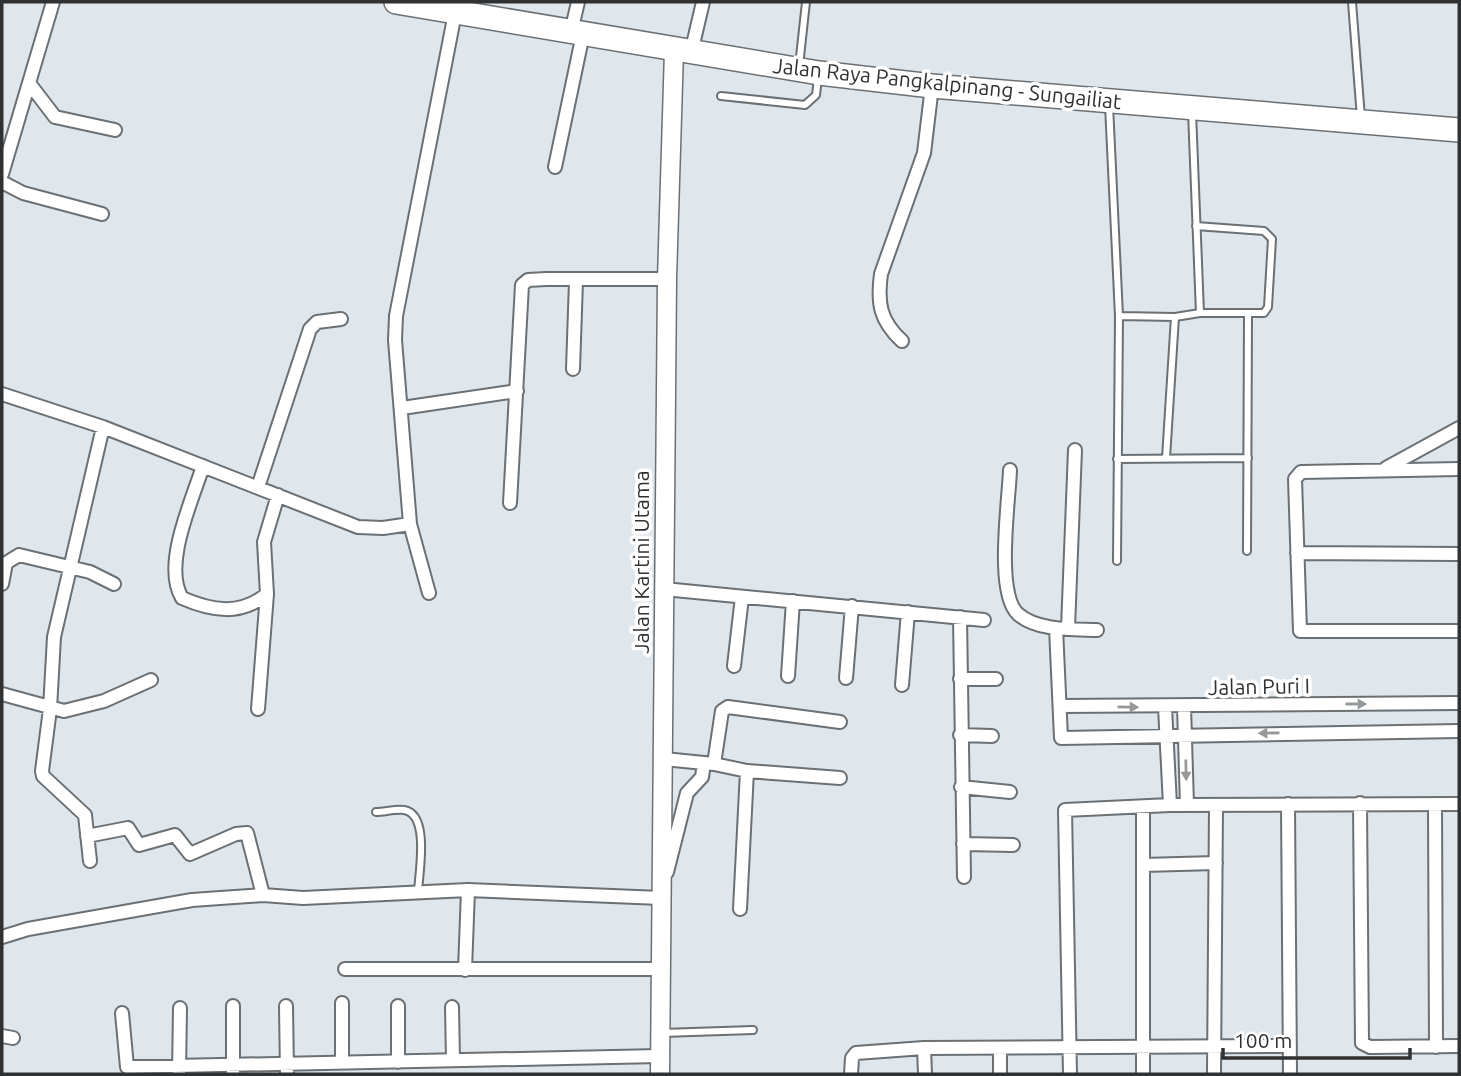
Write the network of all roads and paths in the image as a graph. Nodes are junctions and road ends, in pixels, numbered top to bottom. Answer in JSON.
{"nodes":[{"id":1,"x":53,"y":2,"type":"edge"},
{"id":2,"x":396,"y":2,"type":"edge"},
{"id":3,"x":578,"y":2,"type":"edge"},
{"id":4,"x":703,"y":2,"type":"edge"},
{"id":5,"x":806,"y":2,"type":"edge"},
{"id":6,"x":1352,"y":2,"type":"edge"},
{"id":7,"x":455,"y":13,"type":"junction"},
{"id":8,"x":577,"y":33,"type":"junction"},
{"id":9,"x":683,"y":52,"type":"junction"},
{"id":10,"x":809,"y":71,"type":"junction"},
{"id":11,"x":29,"y":83,"type":"junction"},
{"id":12,"x":932,"y":86,"type":"junction"},
{"id":13,"x":721,"y":96,"type":"dead end"},
{"id":14,"x":1109,"y":101,"type":"junction"},
{"id":15,"x":1191,"y":107,"type":"junction"},
{"id":16,"x":1361,"y":121,"type":"junction"},
{"id":17,"x":115,"y":130,"type":"dead end"},
{"id":18,"x":1459,"y":130,"type":"edge"},
{"id":19,"x":555,"y":167,"type":"dead end"},
{"id":20,"x":2,"y":174,"type":"edge"},
{"id":21,"x":2,"y":182,"type":"edge"},
{"id":22,"x":102,"y":214,"type":"dead end"},
{"id":23,"x":1196,"y":226,"type":"junction"},
{"id":24,"x":667,"y":279,"type":"junction"},
{"id":25,"x":576,"y":281,"type":"junction"},
{"id":26,"x":1200,"y":313,"type":"junction"},
{"id":27,"x":1248,"y":315,"type":"junction"},
{"id":28,"x":1119,"y":316,"type":"junction"},
{"id":29,"x":1175,"y":317,"type":"junction"},
{"id":30,"x":341,"y":319,"type":"dead end"},
{"id":31,"x":902,"y":341,"type":"dead end"},
{"id":32,"x":573,"y":369,"type":"dead end"},
{"id":33,"x":517,"y":391,"type":"junction"},
{"id":34,"x":2,"y":394,"type":"edge"},
{"id":35,"x":402,"y":408,"type":"junction"},
{"id":36,"x":103,"y":428,"type":"junction"},
{"id":37,"x":1459,"y":428,"type":"edge"},
{"id":38,"x":1075,"y":450,"type":"dead end"},
{"id":39,"x":1166,"y":458,"type":"junction"},
{"id":40,"x":1248,"y":458,"type":"junction"},
{"id":41,"x":1117,"y":459,"type":"junction"},
{"id":42,"x":203,"y":466,"type":"junction"},
{"id":43,"x":1459,"y":469,"type":"edge"},
{"id":44,"x":1010,"y":470,"type":"dead end"},
{"id":45,"x":1384,"y":470,"type":"junction"},
{"id":46,"x":258,"y":487,"type":"junction"},
{"id":47,"x":278,"y":495,"type":"junction"},
{"id":48,"x":510,"y":503,"type":"dead end"},
{"id":49,"x":410,"y":524,"type":"junction"},
{"id":50,"x":1247,"y":551,"type":"dead end"},
{"id":51,"x":1297,"y":552,"type":"junction"},
{"id":52,"x":1459,"y":554,"type":"edge"},
{"id":53,"x":1117,"y":561,"type":"dead end"},
{"id":54,"x":71,"y":566,"type":"junction"},
{"id":55,"x":114,"y":583,"type":"dead end"},
{"id":56,"x":2,"y":584,"type":"edge"},
{"id":57,"x":664,"y":589,"type":"junction"},
{"id":58,"x":429,"y":593,"type":"dead end"},
{"id":59,"x":267,"y":594,"type":"junction"},
{"id":60,"x":743,"y":597,"type":"junction"},
{"id":61,"x":793,"y":601,"type":"junction"},
{"id":62,"x":852,"y":606,"type":"junction"},
{"id":63,"x":908,"y":612,"type":"junction"},
{"id":64,"x":960,"y":617,"type":"junction"},
{"id":65,"x":984,"y":620,"type":"dead end"},
{"id":66,"x":1062,"y":628,"type":"junction"},
{"id":67,"x":1097,"y":630,"type":"dead end"},
{"id":68,"x":1459,"y":631,"type":"edge"},
{"id":69,"x":734,"y":666,"type":"dead end"},
{"id":70,"x":788,"y":676,"type":"dead end"},
{"id":71,"x":846,"y":678,"type":"dead end"},
{"id":72,"x":960,"y":678,"type":"junction"},
{"id":73,"x":996,"y":679,"type":"dead end"},
{"id":74,"x":151,"y":680,"type":"dead end"},
{"id":75,"x":902,"y":685,"type":"dead end"},
{"id":76,"x":2,"y":694,"type":"edge"},
{"id":77,"x":1459,"y":703,"type":"edge"},
{"id":78,"x":1060,"y":706,"type":"junction"},
{"id":79,"x":1185,"y":706,"type":"junction"},
{"id":80,"x":1165,"y":707,"type":"junction"},
{"id":81,"x":50,"y":709,"type":"junction"},
{"id":82,"x":258,"y":709,"type":"dead end"},
{"id":83,"x":840,"y":722,"type":"dead end"},
{"id":84,"x":1459,"y":731,"type":"edge"},
{"id":85,"x":1185,"y":734,"type":"junction"},
{"id":86,"x":960,"y":735,"type":"junction"},
{"id":87,"x":1167,"y":735,"type":"junction"},
{"id":88,"x":992,"y":736,"type":"dead end"},
{"id":89,"x":664,"y":759,"type":"junction"},
{"id":90,"x":709,"y":763,"type":"junction"},
{"id":91,"x":747,"y":771,"type":"junction"},
{"id":92,"x":840,"y":778,"type":"dead end"},
{"id":93,"x":961,"y":787,"type":"junction"},
{"id":94,"x":1010,"y":792,"type":"dead end"},
{"id":95,"x":1360,"y":803,"type":"junction"},
{"id":96,"x":1288,"y":804,"type":"junction"},
{"id":97,"x":1435,"y":804,"type":"junction"},
{"id":98,"x":1459,"y":804,"type":"edge"},
{"id":99,"x":1170,"y":805,"type":"junction"},
{"id":100,"x":1186,"y":805,"type":"junction"},
{"id":101,"x":1216,"y":805,"type":"junction"},
{"id":102,"x":1143,"y":808,"type":"junction"},
{"id":103,"x":376,"y":812,"type":"dead end"},
{"id":104,"x":87,"y":836,"type":"junction"},
{"id":105,"x":963,"y":844,"type":"junction"},
{"id":106,"x":1013,"y":845,"type":"dead end"},
{"id":107,"x":90,"y":861,"type":"dead end"},
{"id":108,"x":1216,"y":863,"type":"junction"},
{"id":109,"x":1143,"y":865,"type":"junction"},
{"id":110,"x":964,"y":877,"type":"dead end"},
{"id":111,"x":468,"y":890,"type":"junction"},
{"id":112,"x":418,"y":892,"type":"junction"},
{"id":113,"x":263,"y":895,"type":"junction"},
{"id":114,"x":661,"y":898,"type":"junction"},
{"id":115,"x":740,"y":909,"type":"dead end"},
{"id":116,"x":2,"y":937,"type":"edge"},
{"id":117,"x":345,"y":969,"type":"dead end"},
{"id":118,"x":660,"y":969,"type":"junction"},
{"id":119,"x":465,"y":970,"type":"junction"},
{"id":120,"x":342,"y":1003,"type":"dead end"},
{"id":121,"x":233,"y":1006,"type":"dead end"},
{"id":122,"x":286,"y":1006,"type":"dead end"},
{"id":123,"x":398,"y":1006,"type":"dead end"},
{"id":124,"x":452,"y":1007,"type":"dead end"},
{"id":125,"x":180,"y":1008,"type":"dead end"},
{"id":126,"x":122,"y":1013,"type":"dead end"},
{"id":127,"x":753,"y":1030,"type":"dead end"},
{"id":128,"x":660,"y":1033,"type":"junction"},
{"id":129,"x":1213,"y":1046,"type":"junction"},
{"id":130,"x":1290,"y":1046,"type":"junction"},
{"id":131,"x":1459,"y":1046,"type":"edge"},
{"id":132,"x":1143,"y":1047,"type":"junction"},
{"id":133,"x":1436,"y":1047,"type":"junction"},
{"id":134,"x":924,"y":1048,"type":"junction"},
{"id":135,"x":1000,"y":1048,"type":"junction"},
{"id":136,"x":1070,"y":1048,"type":"junction"},
{"id":137,"x":453,"y":1060,"type":"junction"},
{"id":138,"x":398,"y":1062,"type":"junction"},
{"id":139,"x":342,"y":1063,"type":"junction"},
{"id":140,"x":660,"y":1065,"type":"edge"},
{"id":141,"x":287,"y":1069,"type":"edge"},
{"id":142,"x":179,"y":1070,"type":"edge"},
{"id":143,"x":233,"y":1070,"type":"edge"},
{"id":144,"x":851,"y":1070,"type":"edge"},
{"id":145,"x":127,"y":1071,"type":"edge"},
{"id":146,"x":925,"y":1074,"type":"edge"},
{"id":147,"x":1000,"y":1074,"type":"edge"},
{"id":148,"x":1070,"y":1074,"type":"edge"},
{"id":149,"x":1143,"y":1074,"type":"edge"},
{"id":150,"x":1214,"y":1074,"type":"edge"},
{"id":151,"x":1290,"y":1074,"type":"edge"}],
"edges":[{"from":1,"to":11,"type":"street"},
{"from":2,"to":7,"type":"highway","name":"Jalan Raya Pangkalpinang - Sungailiat"},
{"from":3,"to":8,"type":"street"},
{"from":4,"to":9,"type":"street"},
{"from":5,"to":10,"type":"lane"},
{"from":6,"to":16,"type":"lane"},
{"from":7,"to":8,"type":"highway","name":"Jalan Raya Pangkalpinang - Sungailiat"},
{"from":7,"to":35,"type":"street"},
{"from":8,"to":9,"type":"highway","name":"Jalan Raya Pangkalpinang - Sungailiat"},
{"from":8,"to":19,"type":"street"},
{"from":9,"to":10,"type":"highway","name":"Jalan Raya Pangkalpinang - Sungailiat"},
{"from":9,"to":24,"type":"street","name":"Jalan Kartini Utama"},
{"from":10,"to":12,"type":"highway","name":"Jalan Raya Pangkalpinang - Sungailiat"},
{"from":10,"to":13,"type":"lane"},
{"from":11,"to":17,"type":"street"},
{"from":11,"to":20,"type":"street"},
{"from":12,"to":14,"type":"highway","name":"Jalan Raya Pangkalpinang - Sungailiat"},
{"from":12,"to":31,"type":"street"},
{"from":14,"to":15,"type":"highway","name":"Jalan Raya Pangkalpinang - Sungailiat"},
{"from":14,"to":28,"type":"lane"},
{"from":15,"to":16,"type":"highway","name":"Jalan Raya Pangkalpinang - Sungailiat"},
{"from":15,"to":23,"type":"lane"},
{"from":16,"to":18,"type":"highway","name":"Jalan Raya Pangkalpinang - Sungailiat"},
{"from":21,"to":22,"type":"street"},
{"from":23,"to":26,"type":"lane"},
{"from":23,"to":27,"type":"lane"},
{"from":24,"to":25,"type":"street"},
{"from":24,"to":57,"type":"street","name":"Jalan Kartini Utama"},
{"from":25,"to":32,"type":"street"},
{"from":25,"to":33,"type":"street"},
{"from":26,"to":27,"type":"lane"},
{"from":26,"to":29,"type":"lane"},
{"from":27,"to":40,"type":"lane"},
{"from":28,"to":29,"type":"lane"},
{"from":28,"to":41,"type":"lane"},
{"from":29,"to":39,"type":"lane"},
{"from":30,"to":46,"type":"street"},
{"from":33,"to":35,"type":"street"},
{"from":33,"to":48,"type":"street"},
{"from":34,"to":36,"type":"street"},
{"from":35,"to":49,"type":"street"},
{"from":36,"to":42,"type":"street"},
{"from":36,"to":54,"type":"street"},
{"from":37,"to":45,"type":"street"},
{"from":38,"to":66,"type":"street"},
{"from":39,"to":40,"type":"lane"},
{"from":39,"to":41,"type":"lane"},
{"from":40,"to":50,"type":"lane"},
{"from":41,"to":53,"type":"lane"},
{"from":42,"to":46,"type":"street"},
{"from":42,"to":59,"type":"street"},
{"from":43,"to":45,"type":"street"},
{"from":44,"to":66,"type":"street"},
{"from":45,"to":51,"type":"street"},
{"from":46,"to":47,"type":"street"},
{"from":47,"to":49,"type":"street"},
{"from":47,"to":59,"type":"street"},
{"from":49,"to":58,"type":"street"},
{"from":51,"to":52,"type":"street"},
{"from":51,"to":68,"type":"street"},
{"from":54,"to":55,"type":"street"},
{"from":54,"to":56,"type":"street"},
{"from":54,"to":81,"type":"street"},
{"from":57,"to":60,"type":"street"},
{"from":57,"to":89,"type":"street","name":"Jalan Kartini Utama"},
{"from":59,"to":82,"type":"street"},
{"from":60,"to":61,"type":"street"},
{"from":60,"to":69,"type":"street"},
{"from":61,"to":62,"type":"street"},
{"from":61,"to":70,"type":"street"},
{"from":62,"to":63,"type":"street"},
{"from":62,"to":71,"type":"street"},
{"from":63,"to":64,"type":"street"},
{"from":63,"to":75,"type":"street"},
{"from":64,"to":65,"type":"street"},
{"from":64,"to":72,"type":"street"},
{"from":66,"to":67,"type":"street"},
{"from":66,"to":78,"type":"street"},
{"from":72,"to":73,"type":"street"},
{"from":72,"to":86,"type":"street"},
{"from":74,"to":81,"type":"street"},
{"from":76,"to":81,"type":"street"},
{"from":79,"to":77,"type":"street","name":"Jalan Puri I","one_way":true},
{"from":78,"to":80,"type":"street","name":"Jalan Puri I","one_way":true},
{"from":78,"to":87,"type":"street"},
{"from":79,"to":80,"type":"street","name":"Jalan Puri I"},
{"from":79,"to":85,"type":"street"},
{"from":80,"to":87,"type":"street"},
{"from":81,"to":104,"type":"street"},
{"from":83,"to":90,"type":"street"},
{"from":84,"to":85,"type":"street","one_way":true},
{"from":85,"to":87,"type":"street"},
{"from":85,"to":100,"type":"street","one_way":true},
{"from":86,"to":88,"type":"street"},
{"from":86,"to":93,"type":"street"},
{"from":87,"to":99,"type":"street"},
{"from":89,"to":90,"type":"street"},
{"from":89,"to":114,"type":"street","name":"Jalan Kartini Utama"},
{"from":90,"to":91,"type":"street"},
{"from":90,"to":114,"type":"street"},
{"from":91,"to":92,"type":"street"},
{"from":91,"to":115,"type":"street"},
{"from":93,"to":94,"type":"street"},
{"from":93,"to":105,"type":"street"},
{"from":95,"to":96,"type":"street"},
{"from":95,"to":97,"type":"street"},
{"from":95,"to":133,"type":"street"},
{"from":96,"to":101,"type":"street"},
{"from":96,"to":130,"type":"street"},
{"from":97,"to":98,"type":"street"},
{"from":97,"to":133,"type":"street"},
{"from":99,"to":100,"type":"street"},
{"from":99,"to":102,"type":"street"},
{"from":100,"to":101,"type":"street"},
{"from":101,"to":108,"type":"street"},
{"from":102,"to":109,"type":"street"},
{"from":102,"to":136,"type":"street"},
{"from":103,"to":112,"type":"lane"},
{"from":104,"to":107,"type":"street"},
{"from":104,"to":113,"type":"street"},
{"from":105,"to":106,"type":"street"},
{"from":105,"to":110,"type":"street"},
{"from":108,"to":109,"type":"street"},
{"from":108,"to":129,"type":"street"},
{"from":109,"to":132,"type":"street"},
{"from":111,"to":112,"type":"street"},
{"from":111,"to":114,"type":"street"},
{"from":111,"to":119,"type":"street"},
{"from":112,"to":113,"type":"street"},
{"from":113,"to":116,"type":"street"},
{"from":114,"to":118,"type":"street","name":"Jalan Kartini Utama"},
{"from":117,"to":119,"type":"street"},
{"from":118,"to":119,"type":"street"},
{"from":118,"to":128,"type":"street","name":"Jalan Kartini Utama"},
{"from":120,"to":139,"type":"street"},
{"from":121,"to":143,"type":"street"},
{"from":122,"to":141,"type":"street"},
{"from":123,"to":138,"type":"street"},
{"from":124,"to":137,"type":"street"},
{"from":125,"to":142,"type":"street"},
{"from":126,"to":145,"type":"street"},
{"from":127,"to":128,"type":"lane"},
{"from":128,"to":140,"type":"street","name":"Jalan Kartini Utama"},
{"from":129,"to":130,"type":"street"},
{"from":129,"to":132,"type":"street"},
{"from":129,"to":150,"type":"street"},
{"from":130,"to":151,"type":"street"},
{"from":131,"to":133,"type":"street"},
{"from":132,"to":136,"type":"street"},
{"from":132,"to":149,"type":"street"},
{"from":134,"to":135,"type":"street"},
{"from":134,"to":144,"type":"street"},
{"from":134,"to":146,"type":"street"},
{"from":135,"to":136,"type":"street"},
{"from":135,"to":147,"type":"street"},
{"from":136,"to":148,"type":"street"},
{"from":137,"to":138,"type":"street"},
{"from":137,"to":140,"type":"street"},
{"from":138,"to":139,"type":"street"},
{"from":139,"to":141,"type":"street"},
{"from":141,"to":143,"type":"street"},
{"from":142,"to":143,"type":"street"},
{"from":142,"to":145,"type":"street"}]}
